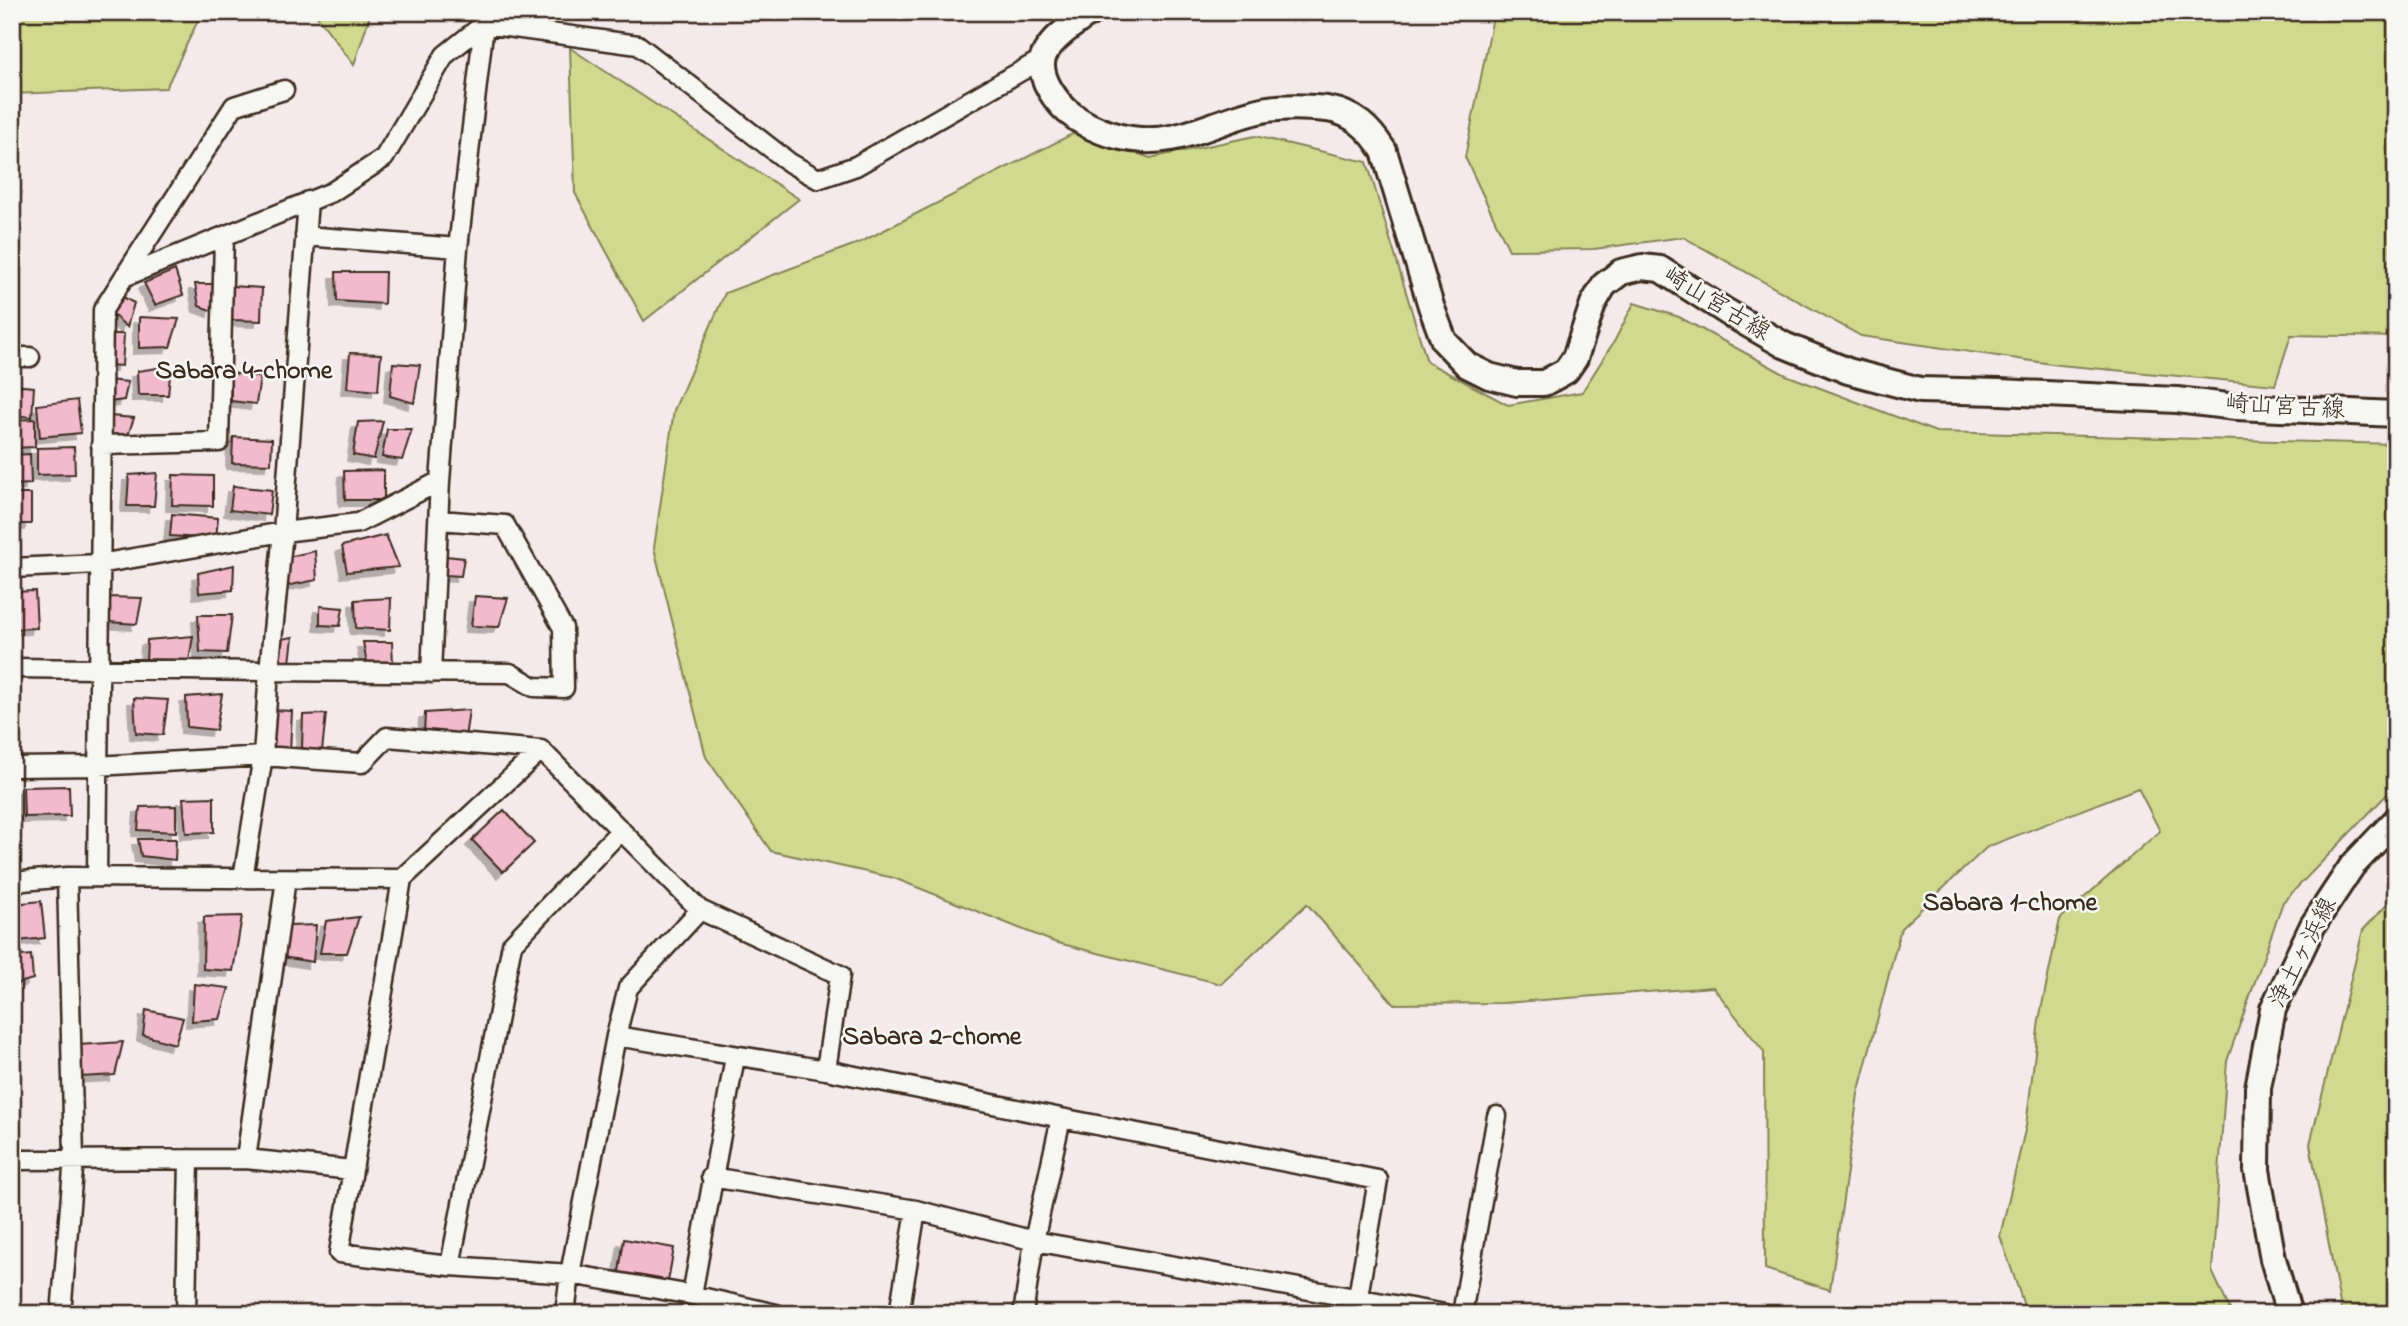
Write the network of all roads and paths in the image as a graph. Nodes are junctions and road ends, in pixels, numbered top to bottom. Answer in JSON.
{"nodes":[{"id":1,"x":1091,"y":12,"type":"edge"},
{"id":2,"x":484,"y":24,"type":"junction"},
{"id":3,"x":1042,"y":59,"type":"junction"},
{"id":4,"x":284,"y":90,"type":"dead end"},
{"id":5,"x":308,"y":201,"type":"junction"},
{"id":6,"x":224,"y":236,"type":"junction"},
{"id":7,"x":305,"y":236,"type":"junction"},
{"id":8,"x":458,"y":248,"type":"junction"},
{"id":9,"x":124,"y":277,"type":"junction"},
{"id":10,"x":2396,"y":414,"type":"edge"},
{"id":11,"x":101,"y":445,"type":"junction"},
{"id":12,"x":440,"y":481,"type":"junction"},
{"id":13,"x":439,"y":520,"type":"junction"},
{"id":14,"x":282,"y":532,"type":"junction"},
{"id":15,"x":99,"y":564,"type":"junction"},
{"id":16,"x":12,"y":568,"type":"edge"},
{"id":17,"x":12,"y":668,"type":"edge"},
{"id":18,"x":98,"y":670,"type":"junction"},
{"id":19,"x":269,"y":671,"type":"junction"},
{"id":20,"x":431,"y":673,"type":"junction"},
{"id":21,"x":541,"y":750,"type":"junction"},
{"id":22,"x":263,"y":756,"type":"junction"},
{"id":23,"x":97,"y":766,"type":"junction"},
{"id":24,"x":12,"y":767,"type":"edge"},
{"id":25,"x":2396,"y":820,"type":"edge"},
{"id":26,"x":621,"y":831,"type":"junction"},
{"id":27,"x":67,"y":877,"type":"junction"},
{"id":28,"x":97,"y":877,"type":"junction"},
{"id":29,"x":243,"y":878,"type":"junction"},
{"id":30,"x":286,"y":879,"type":"junction"},
{"id":31,"x":402,"y":879,"type":"junction"},
{"id":32,"x":12,"y":882,"type":"edge"},
{"id":33,"x":700,"y":910,"type":"junction"},
{"id":34,"x":616,"y":1036,"type":"junction"},
{"id":35,"x":734,"y":1057,"type":"junction"},
{"id":36,"x":826,"y":1070,"type":"junction"},
{"id":37,"x":1497,"y":1116,"type":"dead end"},
{"id":38,"x":1061,"y":1118,"type":"junction"},
{"id":39,"x":74,"y":1158,"type":"junction"},
{"id":40,"x":189,"y":1159,"type":"junction"},
{"id":41,"x":246,"y":1159,"type":"junction"},
{"id":42,"x":12,"y":1160,"type":"edge"},
{"id":43,"x":352,"y":1170,"type":"junction"},
{"id":44,"x":711,"y":1177,"type":"junction"},
{"id":45,"x":916,"y":1210,"type":"junction"},
{"id":46,"x":1034,"y":1241,"type":"junction"},
{"id":47,"x":450,"y":1266,"type":"junction"},
{"id":48,"x":570,"y":1274,"type":"junction"},
{"id":49,"x":692,"y":1295,"type":"junction"},
{"id":50,"x":1356,"y":1306,"type":"edge"},
{"id":51,"x":61,"y":1314,"type":"edge"},
{"id":52,"x":186,"y":1314,"type":"edge"},
{"id":53,"x":565,"y":1314,"type":"edge"},
{"id":54,"x":776,"y":1314,"type":"edge"},
{"id":55,"x":899,"y":1314,"type":"edge"},
{"id":56,"x":1023,"y":1314,"type":"edge"},
{"id":57,"x":1445,"y":1314,"type":"edge"},
{"id":58,"x":1462,"y":1314,"type":"edge"},
{"id":59,"x":2289,"y":1314,"type":"edge"}],
"edges":[{"from":1,"to":3,"type":"main road"},
{"from":2,"to":3,"type":"street"},
{"from":2,"to":5,"type":"street"},
{"from":2,"to":8,"type":"street"},
{"from":3,"to":10,"type":"main road","name":"崎山宮古線"},
{"from":4,"to":9,"type":"street"},
{"from":5,"to":6,"type":"street"},
{"from":5,"to":7,"type":"street"},
{"from":6,"to":9,"type":"street"},
{"from":6,"to":11,"type":"street"},
{"from":7,"to":8,"type":"street"},
{"from":7,"to":14,"type":"street"},
{"from":8,"to":12,"type":"street"},
{"from":9,"to":11,"type":"street"},
{"from":11,"to":15,"type":"street"},
{"from":12,"to":13,"type":"street"},
{"from":12,"to":14,"type":"street"},
{"from":13,"to":20,"type":"street"},
{"from":13,"to":20,"type":"street"},
{"from":14,"to":15,"type":"street"},
{"from":14,"to":19,"type":"street"},
{"from":15,"to":16,"type":"street"},
{"from":15,"to":18,"type":"street"},
{"from":17,"to":18,"type":"street"},
{"from":18,"to":19,"type":"street"},
{"from":18,"to":23,"type":"street"},
{"from":19,"to":20,"type":"street"},
{"from":19,"to":22,"type":"street"},
{"from":21,"to":22,"type":"street"},
{"from":21,"to":26,"type":"street"},
{"from":21,"to":31,"type":"street"},
{"from":22,"to":23,"type":"street"},
{"from":22,"to":29,"type":"street"},
{"from":23,"to":24,"type":"street"},
{"from":23,"to":28,"type":"street"},
{"from":25,"to":59,"type":"main road","name":"浄土ヶ浜線"},
{"from":26,"to":33,"type":"street"},
{"from":26,"to":47,"type":"street"},
{"from":27,"to":28,"type":"street"},
{"from":27,"to":32,"type":"street"},
{"from":27,"to":39,"type":"street"},
{"from":28,"to":29,"type":"street"},
{"from":29,"to":30,"type":"street"},
{"from":30,"to":31,"type":"street"},
{"from":30,"to":41,"type":"street"},
{"from":31,"to":43,"type":"street"},
{"from":33,"to":34,"type":"street"},
{"from":33,"to":36,"type":"street"},
{"from":34,"to":35,"type":"street"},
{"from":34,"to":48,"type":"street"},
{"from":35,"to":36,"type":"street"},
{"from":35,"to":44,"type":"street"},
{"from":36,"to":38,"type":"street"},
{"from":37,"to":58,"type":"street"},
{"from":38,"to":46,"type":"street"},
{"from":38,"to":50,"type":"street"},
{"from":39,"to":40,"type":"street"},
{"from":39,"to":42,"type":"street"},
{"from":39,"to":51,"type":"street"},
{"from":40,"to":41,"type":"street"},
{"from":40,"to":52,"type":"street"},
{"from":41,"to":43,"type":"street"},
{"from":43,"to":47,"type":"street"},
{"from":44,"to":45,"type":"street"},
{"from":44,"to":49,"type":"street"},
{"from":45,"to":46,"type":"street"},
{"from":45,"to":55,"type":"street"},
{"from":46,"to":50,"type":"street"},
{"from":46,"to":56,"type":"street"},
{"from":47,"to":48,"type":"street"},
{"from":48,"to":49,"type":"street"},
{"from":48,"to":53,"type":"street"},
{"from":49,"to":54,"type":"street"},
{"from":50,"to":57,"type":"street"}]}
